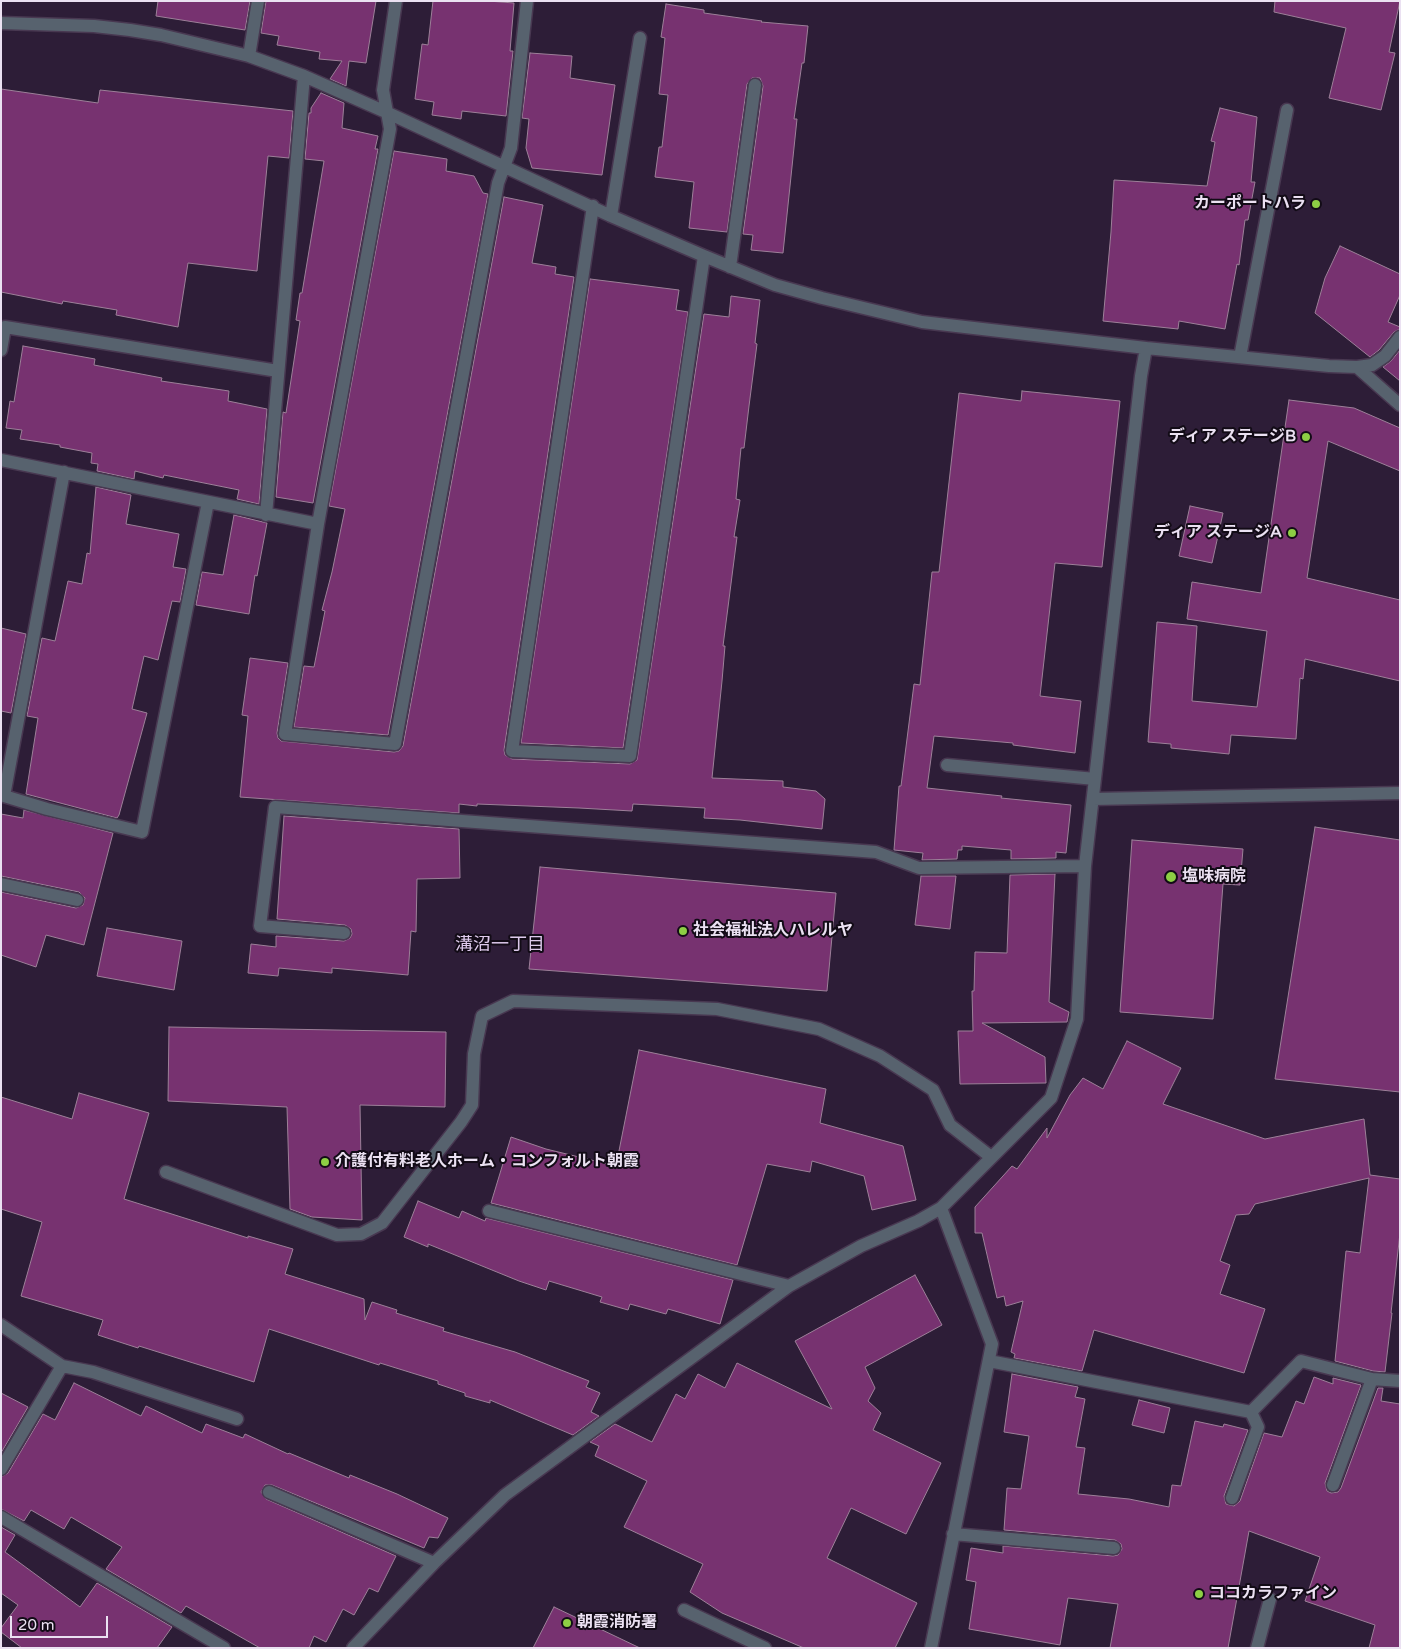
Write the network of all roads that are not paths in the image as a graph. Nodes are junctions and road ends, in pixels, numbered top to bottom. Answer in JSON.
{"nodes":[{"id":1,"x":258,"y":1,"type":"edge"},
{"id":2,"x":396,"y":1,"type":"edge"},
{"id":3,"x":526,"y":1,"type":"edge"},
{"id":4,"x":1,"y":23,"type":"edge"},
{"id":5,"x":640,"y":38,"type":"dead end"},
{"id":6,"x":250,"y":56,"type":"junction"},
{"id":7,"x":304,"y":76,"type":"junction"},
{"id":8,"x":755,"y":84,"type":"dead end"},
{"id":9,"x":1287,"y":110,"type":"dead end"},
{"id":10,"x":388,"y":112,"type":"junction"},
{"id":11,"x":505,"y":166,"type":"junction"},
{"id":12,"x":593,"y":206,"type":"junction"},
{"id":13,"x":612,"y":216,"type":"junction"},
{"id":14,"x":704,"y":256,"type":"junction"},
{"id":15,"x":730,"y":267,"type":"junction"},
{"id":16,"x":1400,"y":337,"type":"edge"},
{"id":17,"x":1146,"y":348,"type":"junction"},
{"id":18,"x":1,"y":350,"type":"edge"},
{"id":19,"x":1240,"y":357,"type":"junction"},
{"id":20,"x":1357,"y":367,"type":"junction"},
{"id":21,"x":278,"y":371,"type":"junction"},
{"id":22,"x":1400,"y":405,"type":"edge"},
{"id":23,"x":1,"y":460,"type":"edge"},
{"id":24,"x":64,"y":472,"type":"junction"},
{"id":25,"x":208,"y":502,"type":"junction"},
{"id":26,"x":266,"y":515,"type":"junction"},
{"id":27,"x":318,"y":524,"type":"junction"},
{"id":28,"x":947,"y":765,"type":"dead end"},
{"id":29,"x":1095,"y":779,"type":"junction"},
{"id":30,"x":1400,"y":793,"type":"edge"},
{"id":31,"x":1093,"y":799,"type":"junction"},
{"id":32,"x":1085,"y":866,"type":"junction"},
{"id":33,"x":1,"y":884,"type":"edge"},
{"id":34,"x":77,"y":900,"type":"dead end"},
{"id":35,"x":344,"y":932,"type":"dead end"},
{"id":36,"x":991,"y":1157,"type":"junction"},
{"id":37,"x":166,"y":1172,"type":"dead end"},
{"id":38,"x":941,"y":1208,"type":"junction"},
{"id":39,"x":489,"y":1211,"type":"dead end"},
{"id":40,"x":790,"y":1286,"type":"junction"},
{"id":41,"x":1,"y":1325,"type":"edge"},
{"id":42,"x":989,"y":1361,"type":"junction"},
{"id":43,"x":62,"y":1366,"type":"junction"},
{"id":44,"x":1372,"y":1379,"type":"junction"},
{"id":45,"x":1400,"y":1381,"type":"edge"},
{"id":46,"x":1250,"y":1412,"type":"junction"},
{"id":47,"x":237,"y":1419,"type":"dead end"},
{"id":48,"x":1,"y":1469,"type":"edge"},
{"id":49,"x":1333,"y":1485,"type":"dead end"},
{"id":50,"x":269,"y":1492,"type":"dead end"},
{"id":51,"x":1232,"y":1498,"type":"dead end"},
{"id":52,"x":1,"y":1517,"type":"edge"},
{"id":53,"x":954,"y":1534,"type":"junction"},
{"id":54,"x":1114,"y":1548,"type":"dead end"},
{"id":55,"x":434,"y":1563,"type":"junction"},
{"id":56,"x":1270,"y":1599,"type":"dead end"},
{"id":57,"x":684,"y":1610,"type":"dead end"},
{"id":58,"x":224,"y":1648,"type":"edge"},
{"id":59,"x":353,"y":1648,"type":"edge"},
{"id":60,"x":765,"y":1648,"type":"edge"},
{"id":61,"x":931,"y":1648,"type":"edge"},
{"id":62,"x":1257,"y":1648,"type":"edge"}],
"edges":[{"from":1,"to":6,"type":"street"},
{"from":2,"to":10,"type":"street"},
{"from":3,"to":11,"type":"street"},
{"from":4,"to":6,"type":"street"},
{"from":5,"to":13,"type":"street"},
{"from":6,"to":7,"type":"street"},
{"from":7,"to":10,"type":"street"},
{"from":7,"to":21,"type":"street"},
{"from":8,"to":15,"type":"street"},
{"from":9,"to":19,"type":"street"},
{"from":10,"to":11,"type":"street"},
{"from":10,"to":27,"type":"street"},
{"from":11,"to":12,"type":"street"},
{"from":11,"to":27,"type":"street"},
{"from":12,"to":13,"type":"street"},
{"from":12,"to":14,"type":"street"},
{"from":13,"to":14,"type":"street"},
{"from":14,"to":15,"type":"street"},
{"from":15,"to":17,"type":"street"},
{"from":16,"to":20,"type":"street"},
{"from":17,"to":19,"type":"street"},
{"from":17,"to":29,"type":"street"},
{"from":18,"to":21,"type":"street"},
{"from":19,"to":20,"type":"street"},
{"from":20,"to":22,"type":"street"},
{"from":21,"to":26,"type":"street"},
{"from":23,"to":24,"type":"street"},
{"from":24,"to":25,"type":"street"},
{"from":24,"to":25,"type":"street"},
{"from":25,"to":26,"type":"street"},
{"from":26,"to":27,"type":"street"},
{"from":28,"to":29,"type":"street"},
{"from":29,"to":31,"type":"street"},
{"from":30,"to":31,"type":"street"},
{"from":31,"to":32,"type":"street"},
{"from":32,"to":35,"type":"street"},
{"from":32,"to":36,"type":"street"},
{"from":33,"to":34,"type":"street"},
{"from":36,"to":37,"type":"street"},
{"from":36,"to":38,"type":"street"},
{"from":38,"to":40,"type":"street"},
{"from":38,"to":42,"type":"street"},
{"from":39,"to":40,"type":"street"},
{"from":40,"to":55,"type":"street"},
{"from":41,"to":43,"type":"street"},
{"from":42,"to":46,"type":"street"},
{"from":42,"to":53,"type":"street"},
{"from":43,"to":47,"type":"street"},
{"from":43,"to":48,"type":"street"},
{"from":44,"to":45,"type":"street"},
{"from":44,"to":46,"type":"street"},
{"from":44,"to":49,"type":"street"},
{"from":46,"to":51,"type":"street"},
{"from":50,"to":55,"type":"street"},
{"from":52,"to":58,"type":"street"},
{"from":53,"to":54,"type":"street"},
{"from":53,"to":61,"type":"street"},
{"from":55,"to":59,"type":"street"},
{"from":56,"to":62,"type":"street"},
{"from":57,"to":60,"type":"street"}]}
